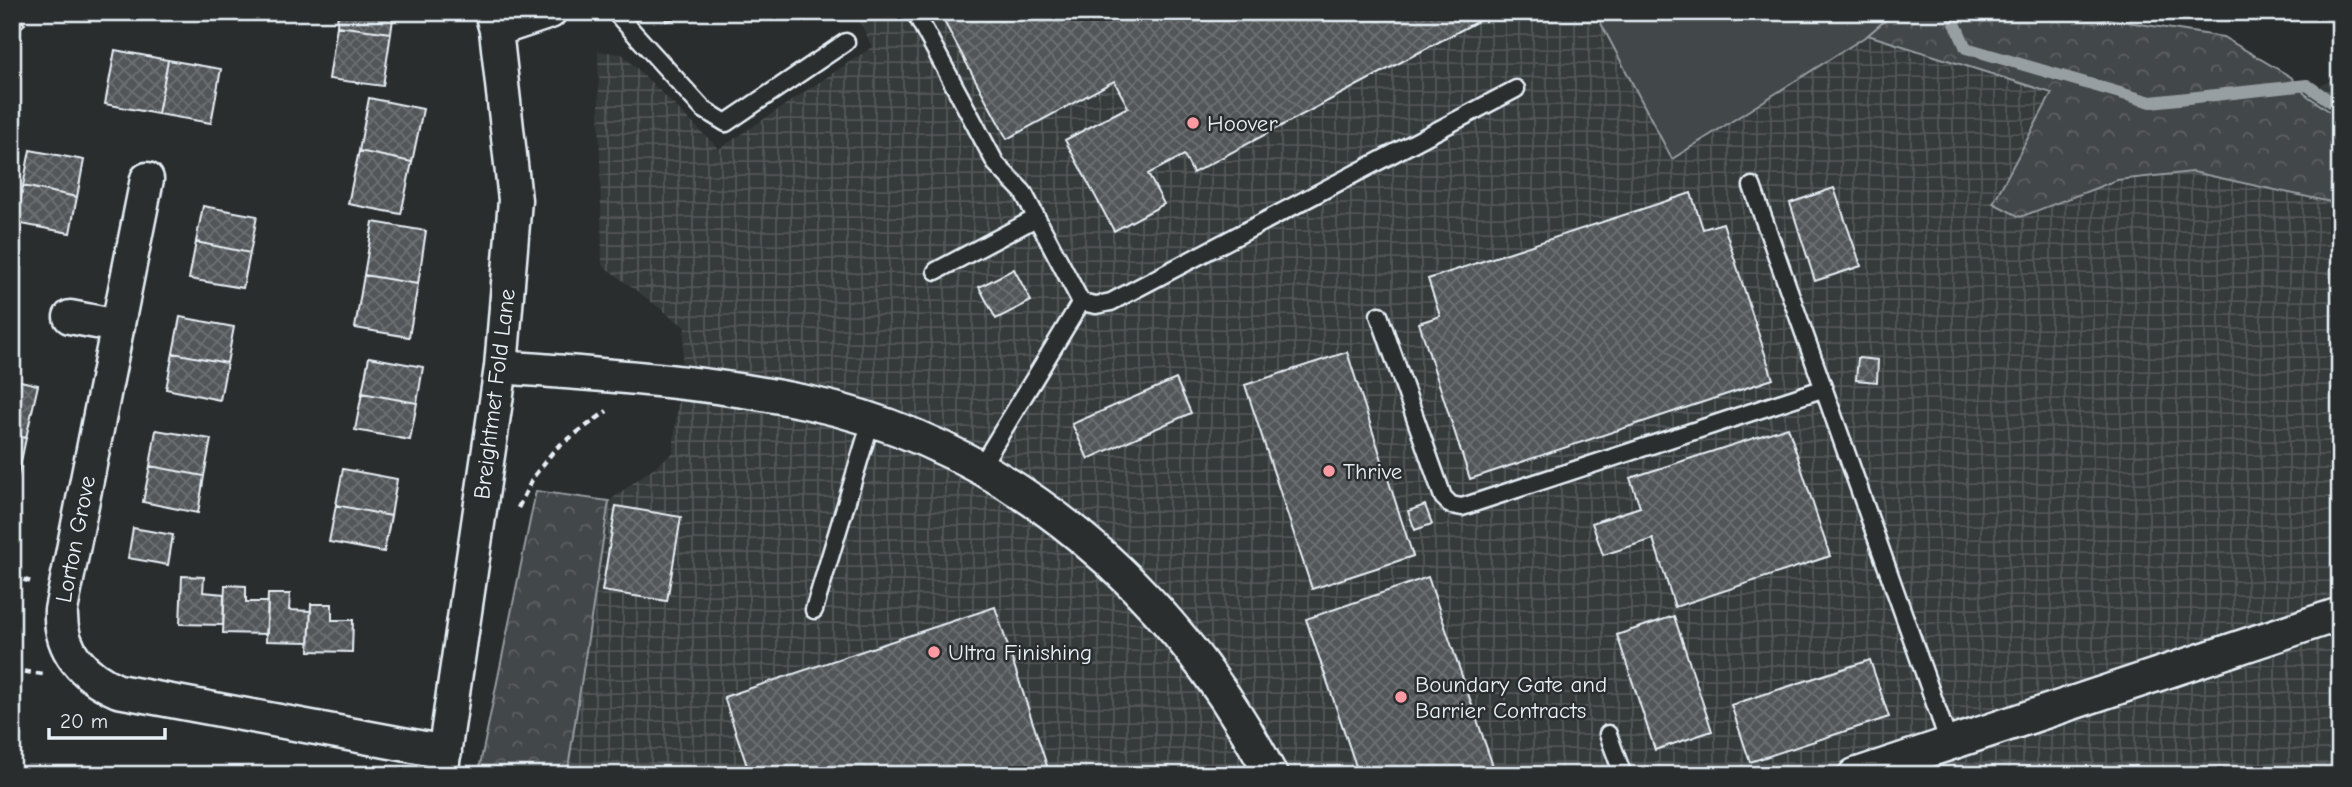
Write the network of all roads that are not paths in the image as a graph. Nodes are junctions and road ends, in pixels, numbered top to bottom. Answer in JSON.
{"nodes":[{"id":1,"x":550,"y":12,"type":"edge"},
{"id":2,"x":615,"y":12,"type":"edge"},
{"id":3,"x":915,"y":12,"type":"edge"},
{"id":4,"x":493,"y":21,"type":"edge"},
{"id":5,"x":846,"y":42,"type":"dead end"},
{"id":6,"x":1516,"y":89,"type":"dead end"},
{"id":7,"x":147,"y":179,"type":"dead end"},
{"id":8,"x":1752,"y":186,"type":"dead end"},
{"id":9,"x":1036,"y":218,"type":"junction"},
{"id":10,"x":936,"y":271,"type":"dead end"},
{"id":11,"x":1081,"y":302,"type":"junction"},
{"id":12,"x":1379,"y":315,"type":"dead end"},
{"id":13,"x":70,"y":317,"type":"dead end"},
{"id":14,"x":118,"y":326,"type":"junction"},
{"id":15,"x":501,"y":367,"type":"junction"},
{"id":16,"x":1822,"y":390,"type":"junction"},
{"id":17,"x":871,"y":421,"type":"junction"},
{"id":18,"x":980,"y":468,"type":"junction"},
{"id":19,"x":814,"y":610,"type":"dead end"},
{"id":20,"x":2340,"y":614,"type":"edge"},
{"id":21,"x":1608,"y":734,"type":"dead end"},
{"id":22,"x":1949,"y":743,"type":"junction"},
{"id":23,"x":443,"y":764,"type":"edge"},
{"id":24,"x":1271,"y":775,"type":"edge"},
{"id":25,"x":1623,"y":775,"type":"edge"},
{"id":26,"x":1855,"y":775,"type":"edge"}],
"edges":[{"from":1,"to":4,"type":"street"},
{"from":2,"to":5,"type":"lane"},
{"from":3,"to":9,"type":"lane"},
{"from":4,"to":15,"type":"street","name":"Breightmet Fold Lane"},
{"from":6,"to":11,"type":"lane"},
{"from":7,"to":14,"type":"street","name":"Lorton Grove"},
{"from":8,"to":16,"type":"lane"},
{"from":9,"to":10,"type":"lane"},
{"from":9,"to":11,"type":"lane"},
{"from":11,"to":18,"type":"lane"},
{"from":12,"to":16,"type":"lane"},
{"from":13,"to":14,"type":"street"},
{"from":14,"to":23,"type":"street","name":"Lorton Grove"},
{"from":15,"to":17,"type":"street"},
{"from":15,"to":23,"type":"street","name":"Breightmet Fold Lane"},
{"from":16,"to":22,"type":"lane"},
{"from":17,"to":18,"type":"street"},
{"from":17,"to":19,"type":"lane"},
{"from":18,"to":24,"type":"street"},
{"from":20,"to":22,"type":"street"},
{"from":21,"to":25,"type":"lane"},
{"from":22,"to":26,"type":"street"}]}
